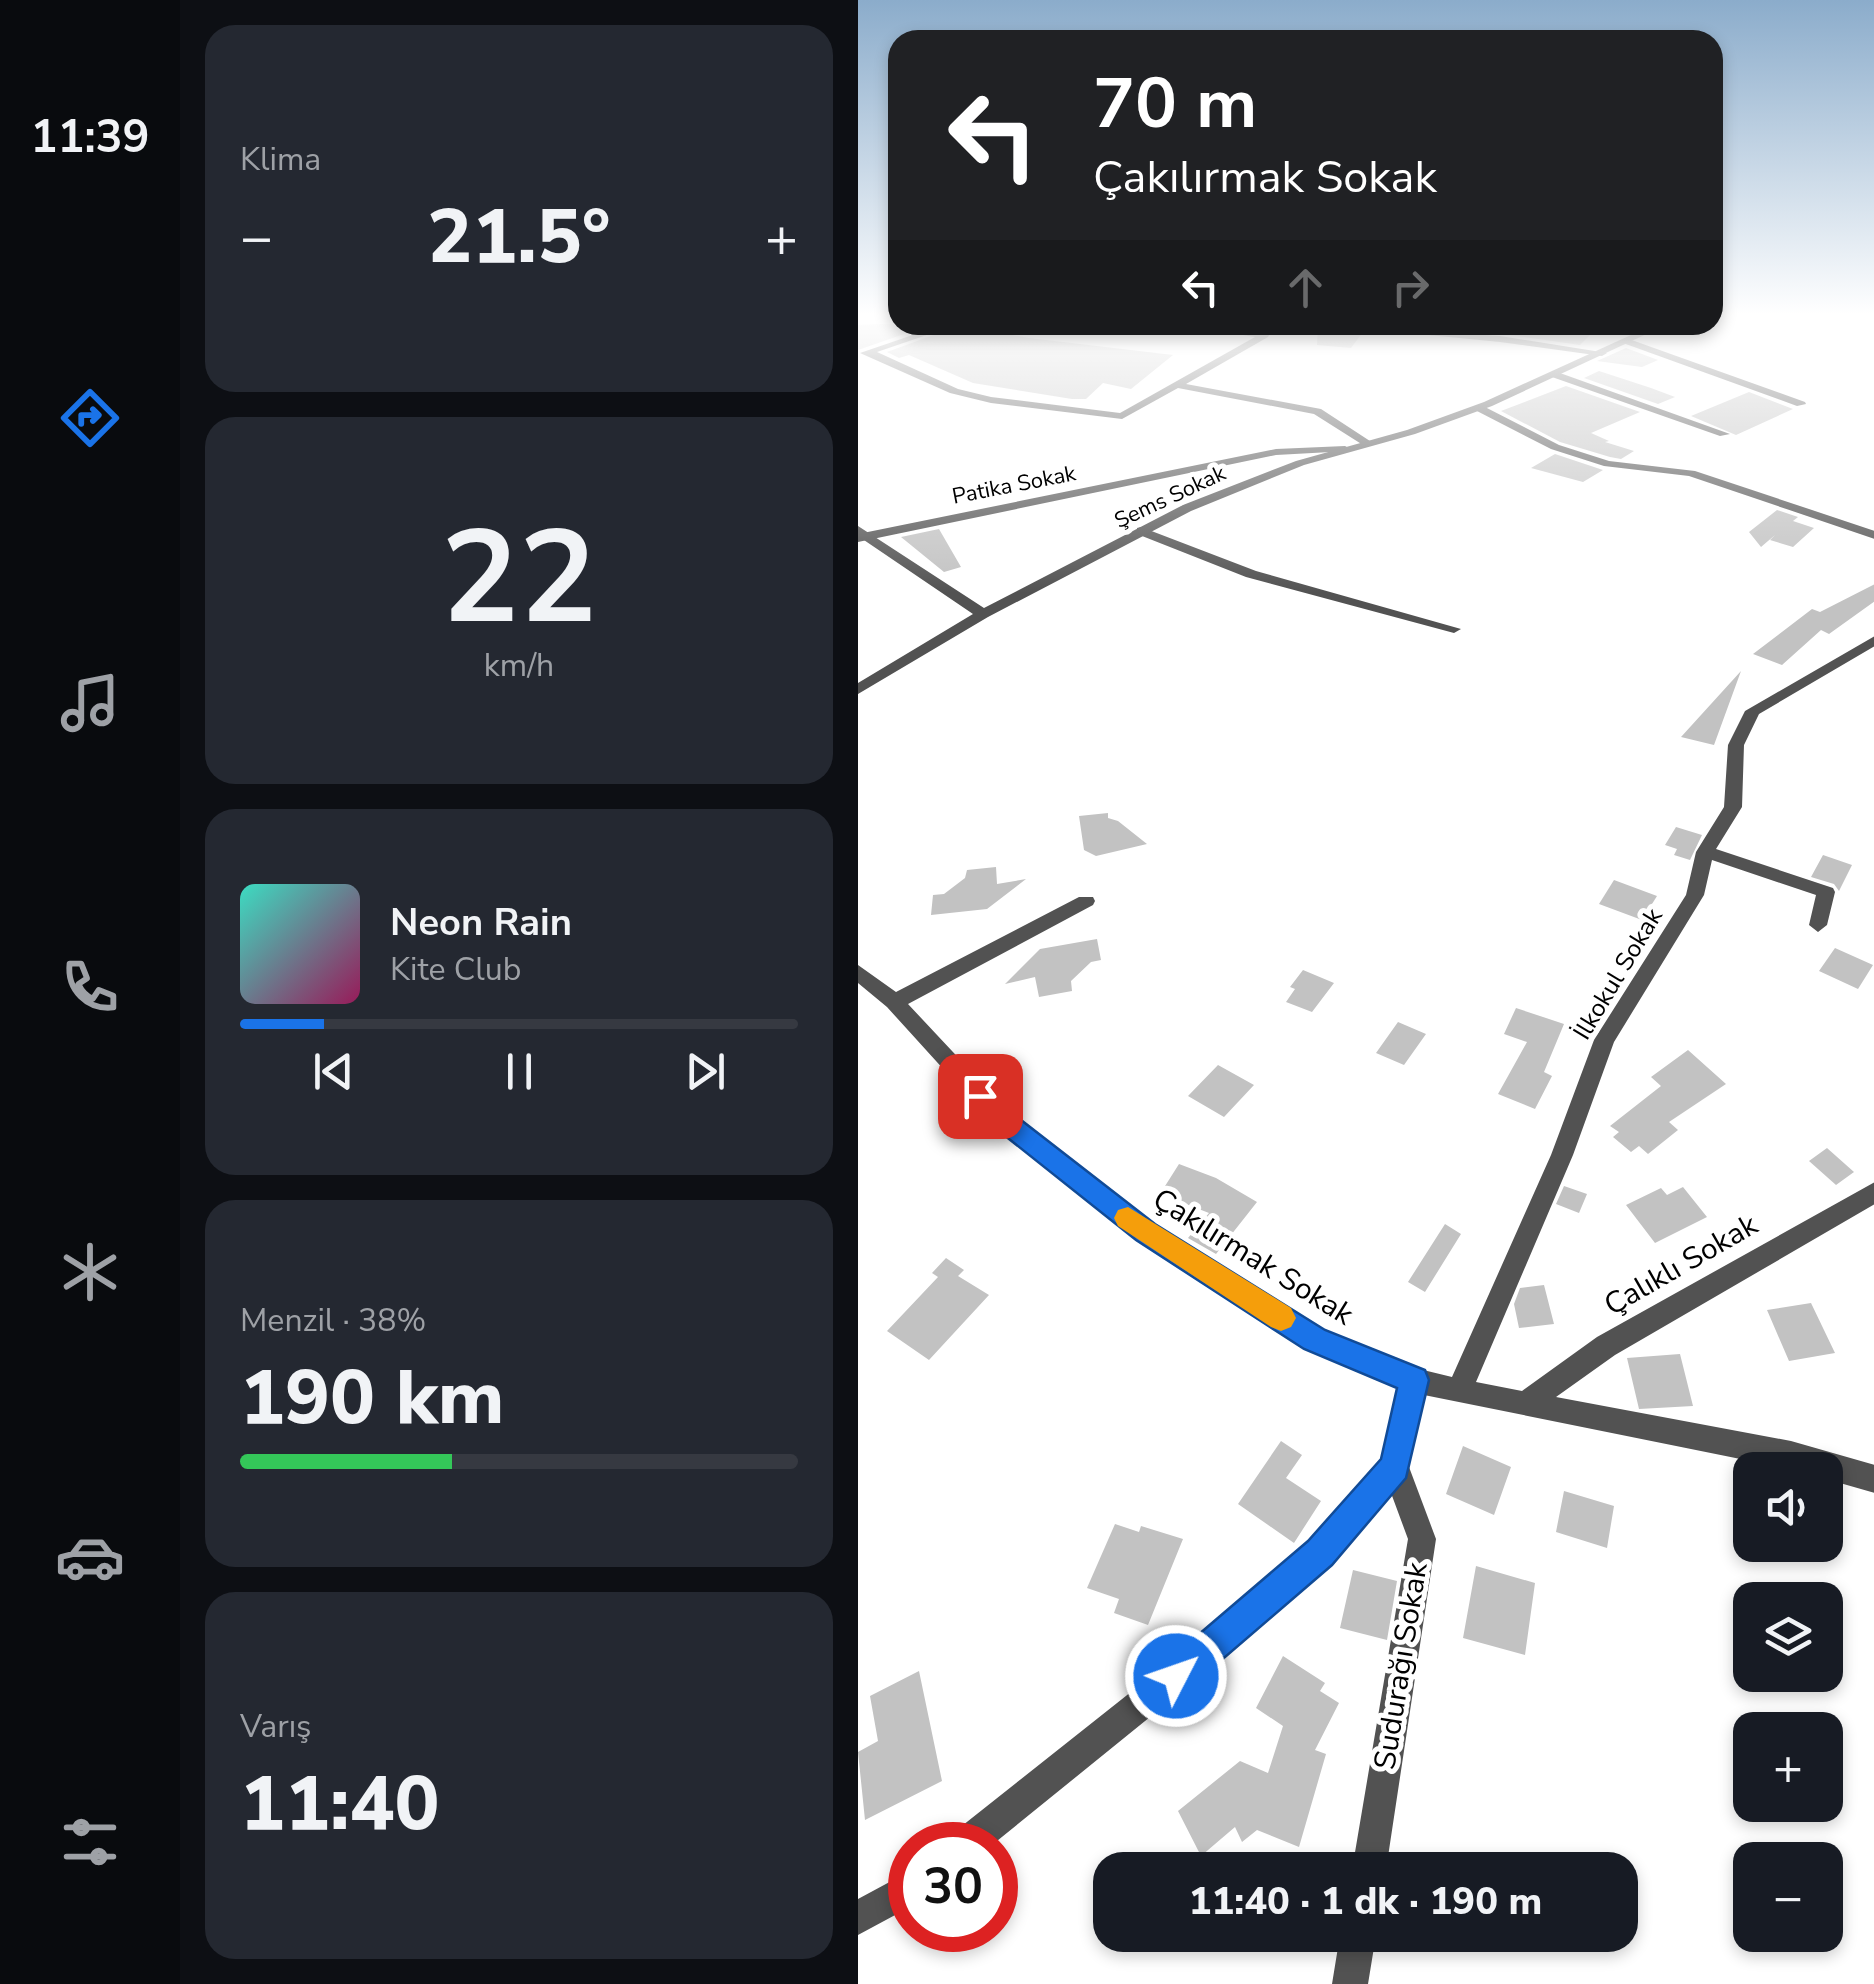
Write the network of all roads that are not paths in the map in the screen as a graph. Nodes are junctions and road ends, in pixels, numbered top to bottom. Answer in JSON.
{"nodes":[{"id":1,"x":1053,"y":408,"type":"edge"},
{"id":2,"x":1139,"y":408,"type":"edge"},
{"id":3,"x":1298,"y":408,"type":"edge"},
{"id":4,"x":1479,"y":408,"type":"joint"},
{"id":5,"x":1649,"y":408,"type":"edge"},
{"id":6,"x":1724,"y":434,"type":"dead end"},
{"id":7,"x":1367,"y":443,"type":"junction"},
{"id":8,"x":1345,"y":450,"type":"junction"},
{"id":9,"x":1141,"y":531,"type":"junction"},
{"id":10,"x":1874,"y":534,"type":"edge"},
{"id":11,"x":861,"y":535,"type":"edge"},
{"id":12,"x":982,"y":614,"type":"junction"},
{"id":13,"x":1454,"y":629,"type":"dead end"},
{"id":14,"x":1874,"y":640,"type":"edge"},
{"id":15,"x":858,"y":688,"type":"edge"},
{"id":16,"x":1706,"y":852,"type":"junction"},
{"id":17,"x":1086,"y":901,"type":"dead end"},
{"id":18,"x":1818,"y":924,"type":"dead end"},
{"id":19,"x":858,"y":972,"type":"edge"},
{"id":20,"x":894,"y":1002,"type":"junction"},
{"id":21,"x":1874,"y":1192,"type":"edge"},
{"id":22,"x":1414,"y":1380,"type":"junction"},
{"id":23,"x":1459,"y":1392,"type":"junction"},
{"id":24,"x":1527,"y":1403,"type":"junction"},
{"id":25,"x":1395,"y":1467,"type":"junction"},
{"id":26,"x":1874,"y":1478,"type":"edge"},
{"id":27,"x":994,"y":1822,"type":"edge"},
{"id":28,"x":1371,"y":1852,"type":"edge"},
{"id":29,"x":888,"y":1901,"type":"edge"},
{"id":30,"x":858,"y":1918,"type":"edge"},
{"id":31,"x":1355,"y":1952,"type":"edge"},
{"id":32,"x":1350,"y":1984,"type":"edge"}],
"edges":[{"from":1,"to":2,"type":"street"},
{"from":3,"to":7,"type":"street"},
{"from":4,"to":7,"type":"street","name":"Şems Sokak"},
{"from":4,"to":10,"type":"street"},
{"from":5,"to":6,"type":"street"},
{"from":7,"to":8,"type":"street","name":"Şems Sokak"},
{"from":8,"to":9,"type":"street","name":"Şems Sokak"},
{"from":8,"to":11,"type":"street","name":"Patika Sokak"},
{"from":9,"to":12,"type":"street","name":"Şems Sokak"},
{"from":9,"to":13,"type":"street"},
{"from":11,"to":12,"type":"street"},
{"from":12,"to":15,"type":"street","name":"Şems Sokak"},
{"from":14,"to":16,"type":"street","name":"İlkokul Sokak"},
{"from":16,"to":18,"type":"street"},
{"from":16,"to":23,"type":"street","name":"İlkokul Sokak"},
{"from":17,"to":20,"type":"street"},
{"from":19,"to":20,"type":"street","name":"Çakılırmak Sokak"},
{"from":20,"to":22,"type":"street","name":"Çakılırmak Sokak"},
{"from":21,"to":24,"type":"street","name":"Çalıklı Sokak"},
{"from":22,"to":23,"type":"street","name":"Çakılırmak Sokak"},
{"from":22,"to":25,"type":"street"},
{"from":23,"to":24,"type":"street","name":"Çakılırmak Sokak"},
{"from":24,"to":26,"type":"street","name":"Çakılırmak Sokak"},
{"from":25,"to":27,"type":"street"},
{"from":25,"to":28,"type":"street","name":"Sudurağı Sokak"},
{"from":29,"to":30,"type":"street"},
{"from":31,"to":32,"type":"street"}]}
